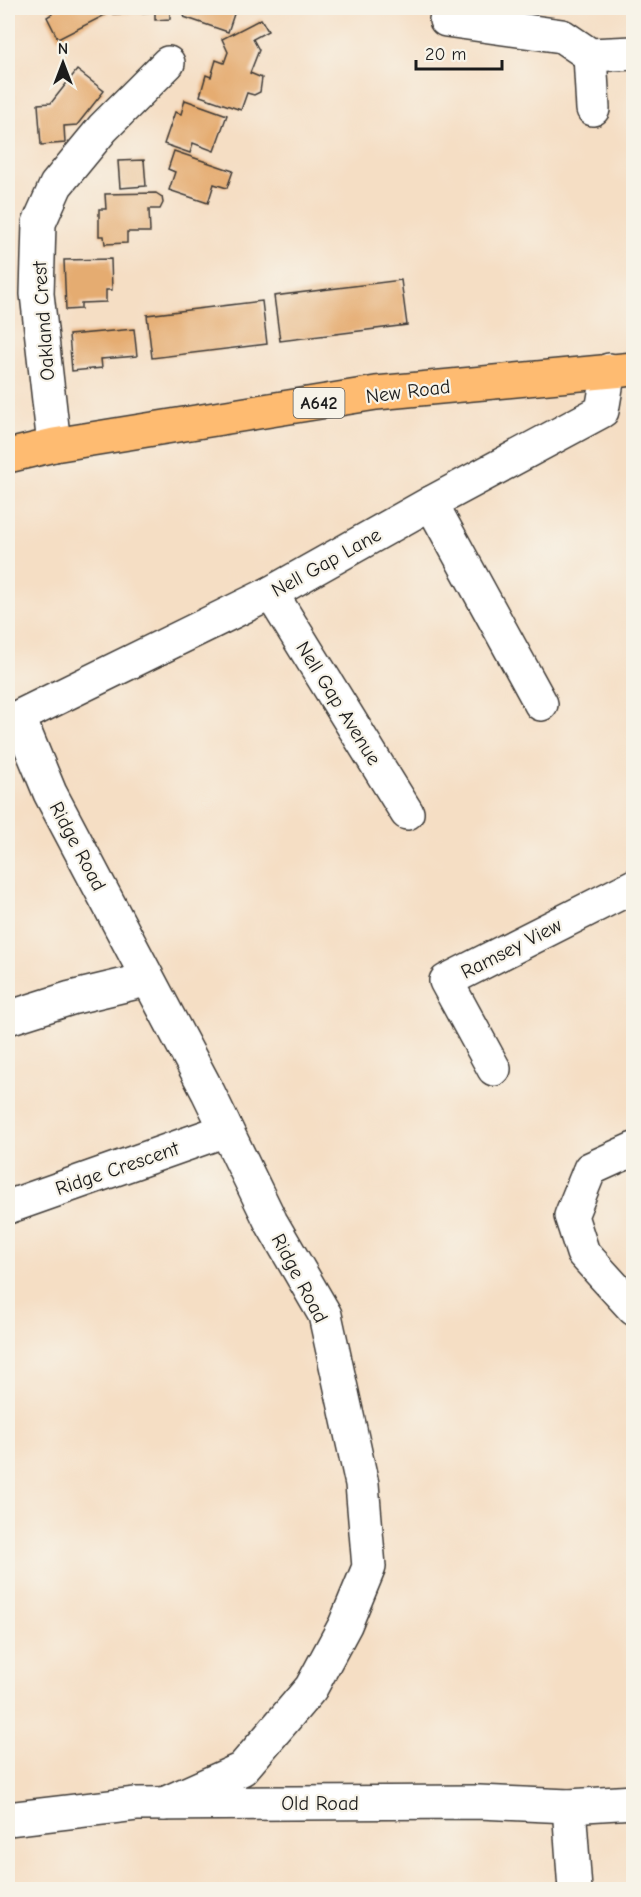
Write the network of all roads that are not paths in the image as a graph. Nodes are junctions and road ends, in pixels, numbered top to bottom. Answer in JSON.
{"nodes":[{"id":1,"x":446,"y":20,"type":"dead end"},
{"id":2,"x":633,"y":52,"type":"edge"},
{"id":3,"x":590,"y":55,"type":"junction"},
{"id":4,"x":168,"y":63,"type":"dead end"},
{"id":5,"x":593,"y":109,"type":"dead end"},
{"id":6,"x":621,"y":369,"type":"edge"},
{"id":7,"x":54,"y":445,"type":"junction"},
{"id":8,"x":8,"y":456,"type":"edge"},
{"id":9,"x":431,"y":503,"type":"junction"},
{"id":10,"x":271,"y":593,"type":"junction"},
{"id":11,"x":541,"y":704,"type":"dead end"},
{"id":12,"x":13,"y":720,"type":"edge"},
{"id":13,"x":407,"y":813,"type":"dead end"},
{"id":14,"x":633,"y":886,"type":"edge"},
{"id":15,"x":146,"y":980,"type":"junction"},
{"id":16,"x":8,"y":1018,"type":"edge"},
{"id":17,"x":494,"y":1069,"type":"dead end"},
{"id":18,"x":226,"y":1130,"type":"junction"},
{"id":19,"x":633,"y":1149,"type":"edge"},
{"id":20,"x":8,"y":1207,"type":"edge"},
{"id":21,"x":633,"y":1310,"type":"edge"},
{"id":22,"x":633,"y":1802,"type":"edge"},
{"id":23,"x":164,"y":1804,"type":"junction"},
{"id":24,"x":569,"y":1806,"type":"junction"},
{"id":25,"x":8,"y":1819,"type":"edge"},
{"id":26,"x":575,"y":1890,"type":"edge"}],
"edges":[{"from":1,"to":3,"type":"street"},
{"from":2,"to":3,"type":"street"},
{"from":3,"to":5,"type":"street"},
{"from":4,"to":7,"type":"street","name":"Oakland Crest"},
{"from":6,"to":7,"type":"highway","name":"New Road","number":"A642"},
{"from":6,"to":9,"type":"street","name":"Nell Gap Lane"},
{"from":7,"to":8,"type":"highway","name":"New Road","number":"A642"},
{"from":9,"to":10,"type":"street","name":"Nell Gap Lane"},
{"from":9,"to":11,"type":"street"},
{"from":10,"to":12,"type":"street","name":"Nell Gap Lane"},
{"from":10,"to":13,"type":"street","name":"Nell Gap Avenue"},
{"from":12,"to":15,"type":"street","name":"Ridge Road"},
{"from":14,"to":17,"type":"street","name":"Ramsey View"},
{"from":15,"to":16,"type":"street"},
{"from":15,"to":18,"type":"street","name":"Ridge Road"},
{"from":18,"to":20,"type":"street","name":"Ridge Crescent"},
{"from":18,"to":23,"type":"street","name":"Ridge Road"},
{"from":19,"to":21,"type":"street"},
{"from":22,"to":24,"type":"street","name":"Old Road"},
{"from":23,"to":24,"type":"street","name":"Old Road"},
{"from":23,"to":25,"type":"street","name":"Old Road"},
{"from":24,"to":26,"type":"street"}]}
